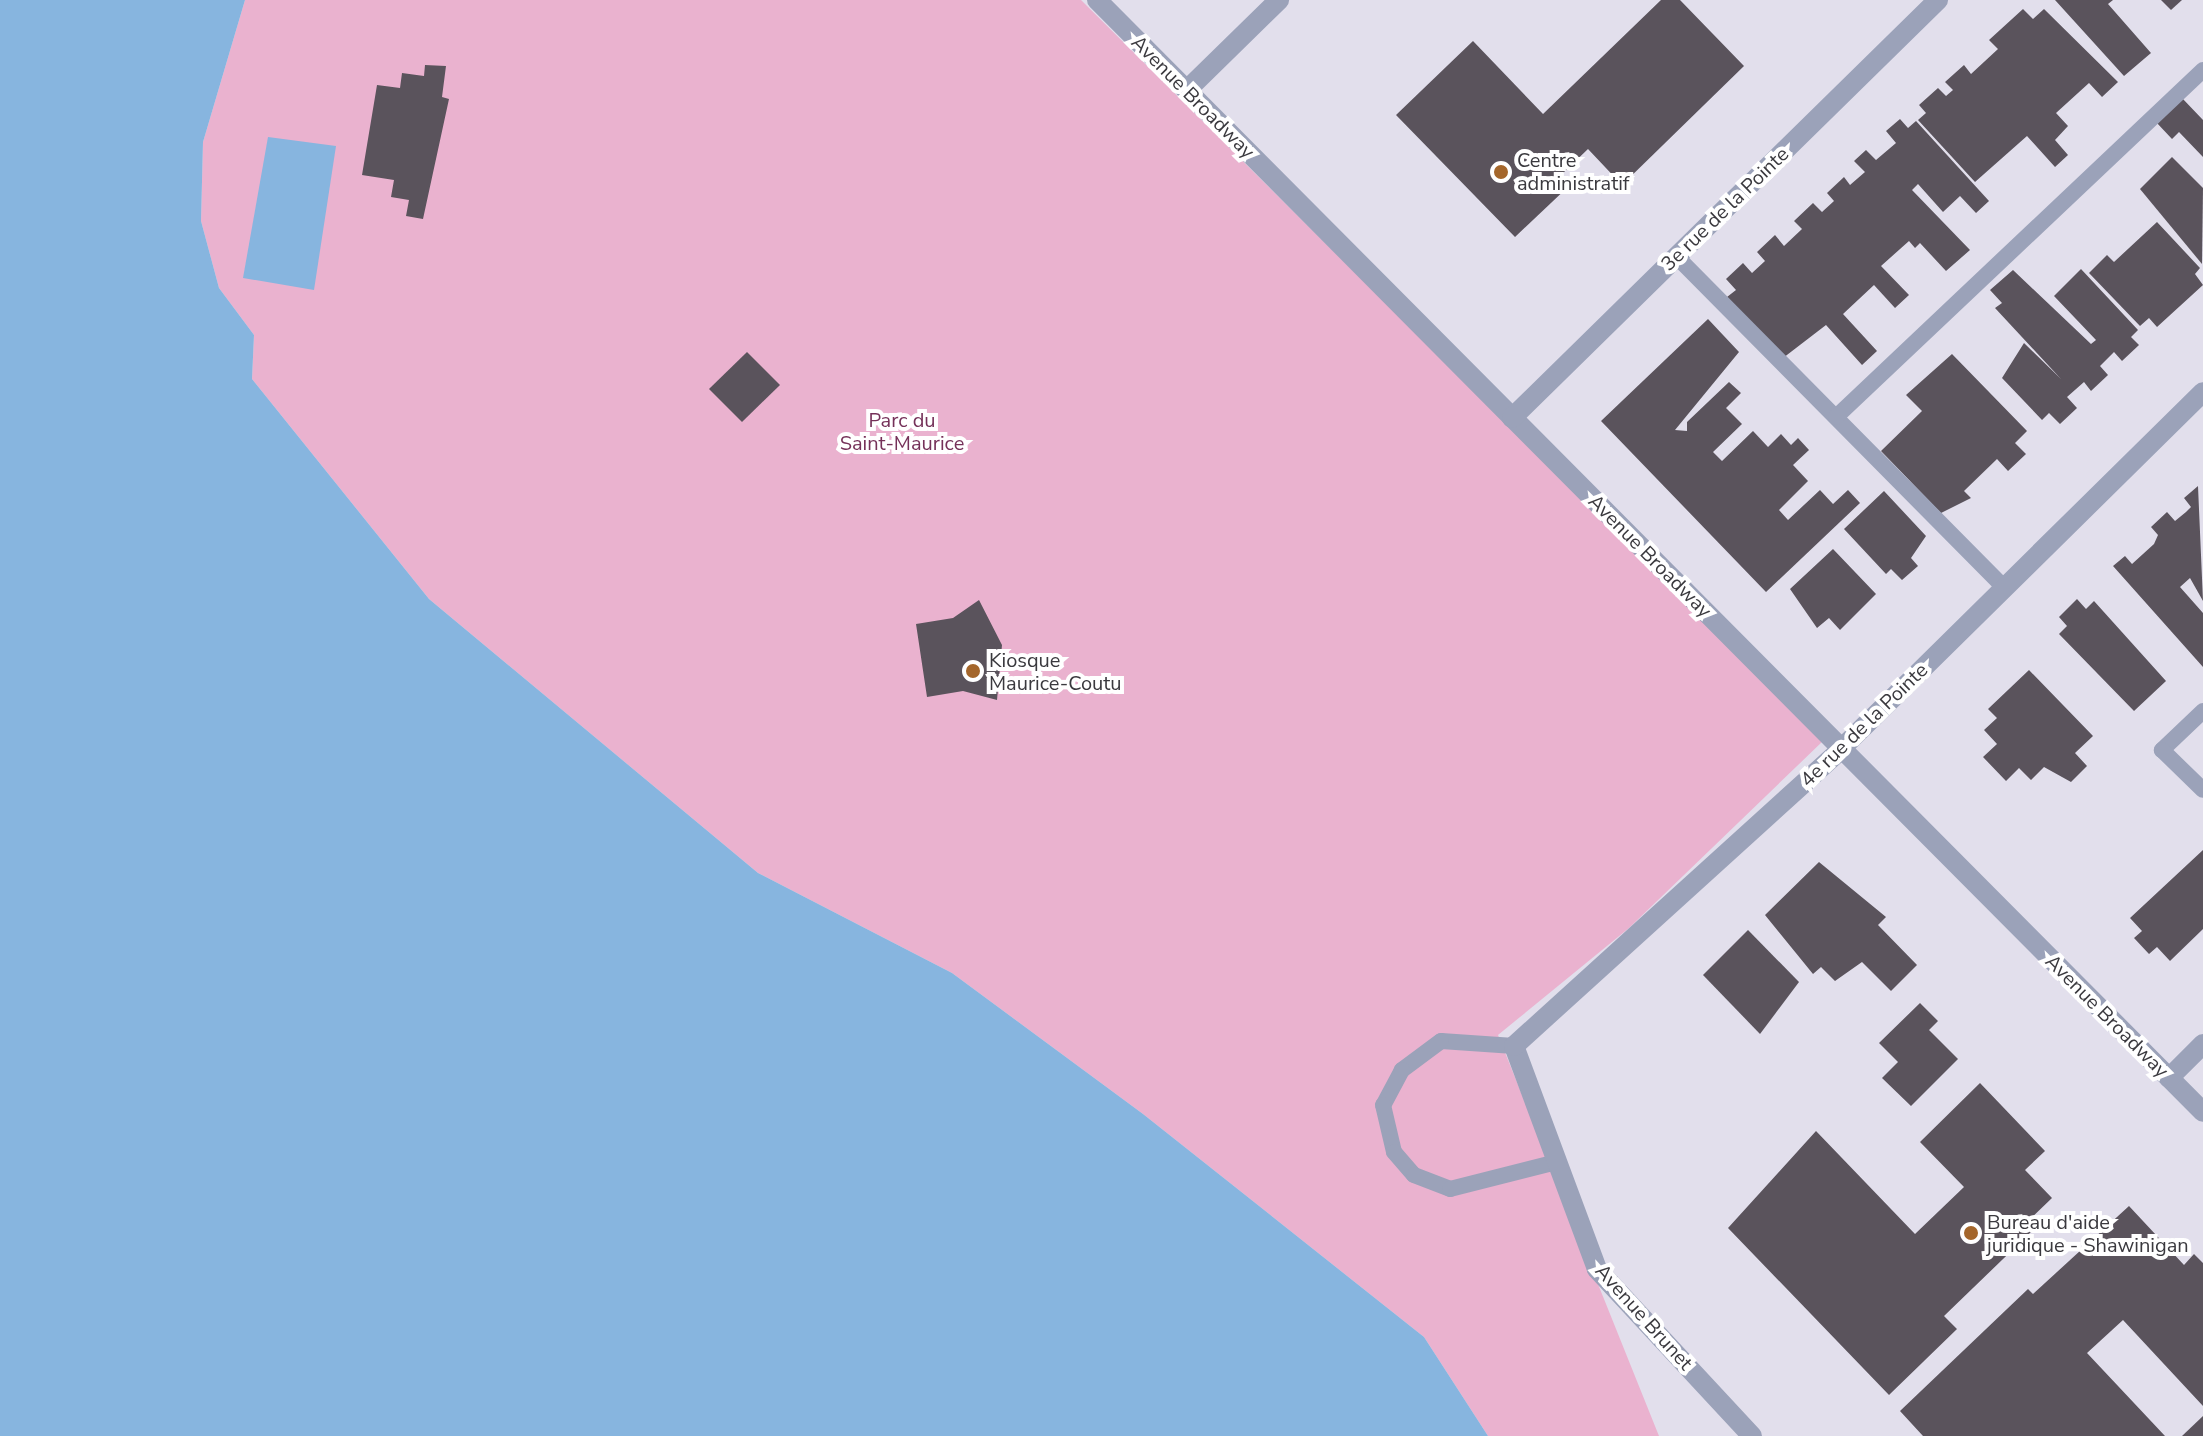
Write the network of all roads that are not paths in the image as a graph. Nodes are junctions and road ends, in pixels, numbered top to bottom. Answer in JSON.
{"nodes":[{"id":1,"x":1097,"y":0,"type":"edge"},
{"id":2,"x":1279,"y":0,"type":"edge"},
{"id":3,"x":1938,"y":0,"type":"edge"},
{"id":4,"x":2203,"y":70,"type":"edge"},
{"id":5,"x":1187,"y":90,"type":"junction"},
{"id":6,"x":1676,"y":256,"type":"junction"},
{"id":7,"x":2203,"y":392,"type":"edge"},
{"id":8,"x":1836,"y":417,"type":"junction"},
{"id":9,"x":1512,"y":418,"type":"junction"},
{"id":10,"x":2004,"y":588,"type":"junction"},
{"id":11,"x":2203,"y":711,"type":"edge"},
{"id":12,"x":1841,"y":749,"type":"junction"},
{"id":13,"x":2203,"y":790,"type":"edge"},
{"id":14,"x":2203,"y":1044,"type":"edge"},
{"id":15,"x":1514,"y":1046,"type":"junction"},
{"id":16,"x":2169,"y":1078,"type":"junction"},
{"id":17,"x":2203,"y":1112,"type":"edge"},
{"id":18,"x":1557,"y":1162,"type":"junction"},
{"id":19,"x":1752,"y":1436,"type":"edge"}],
"edges":[{"from":1,"to":5,"type":"street","name":"Avenue Broadway"},
{"from":2,"to":5,"type":"street"},
{"from":3,"to":6,"type":"street","name":"3e rue de la Pointe"},
{"from":4,"to":8,"type":"lane"},
{"from":5,"to":9,"type":"street","name":"Avenue Broadway"},
{"from":6,"to":8,"type":"lane"},
{"from":6,"to":9,"type":"street","name":"3e rue de la Pointe"},
{"from":7,"to":10,"type":"street","name":"4e rue de la Pointe"},
{"from":8,"to":10,"type":"lane"},
{"from":9,"to":12,"type":"street","name":"Avenue Broadway"},
{"from":10,"to":12,"type":"street","name":"4e rue de la Pointe"},
{"from":11,"to":13,"type":"lane"},
{"from":12,"to":15,"type":"street","name":"4e rue de la Pointe"},
{"from":12,"to":16,"type":"street","name":"Avenue Broadway"},
{"from":14,"to":16,"type":"street"},
{"from":15,"to":18,"type":"street","name":"Avenue Brunet"},
{"from":15,"to":18,"type":"lane"},
{"from":16,"to":17,"type":"street","name":"Avenue Broadway"},
{"from":18,"to":19,"type":"street","name":"Avenue Brunet"}]}
